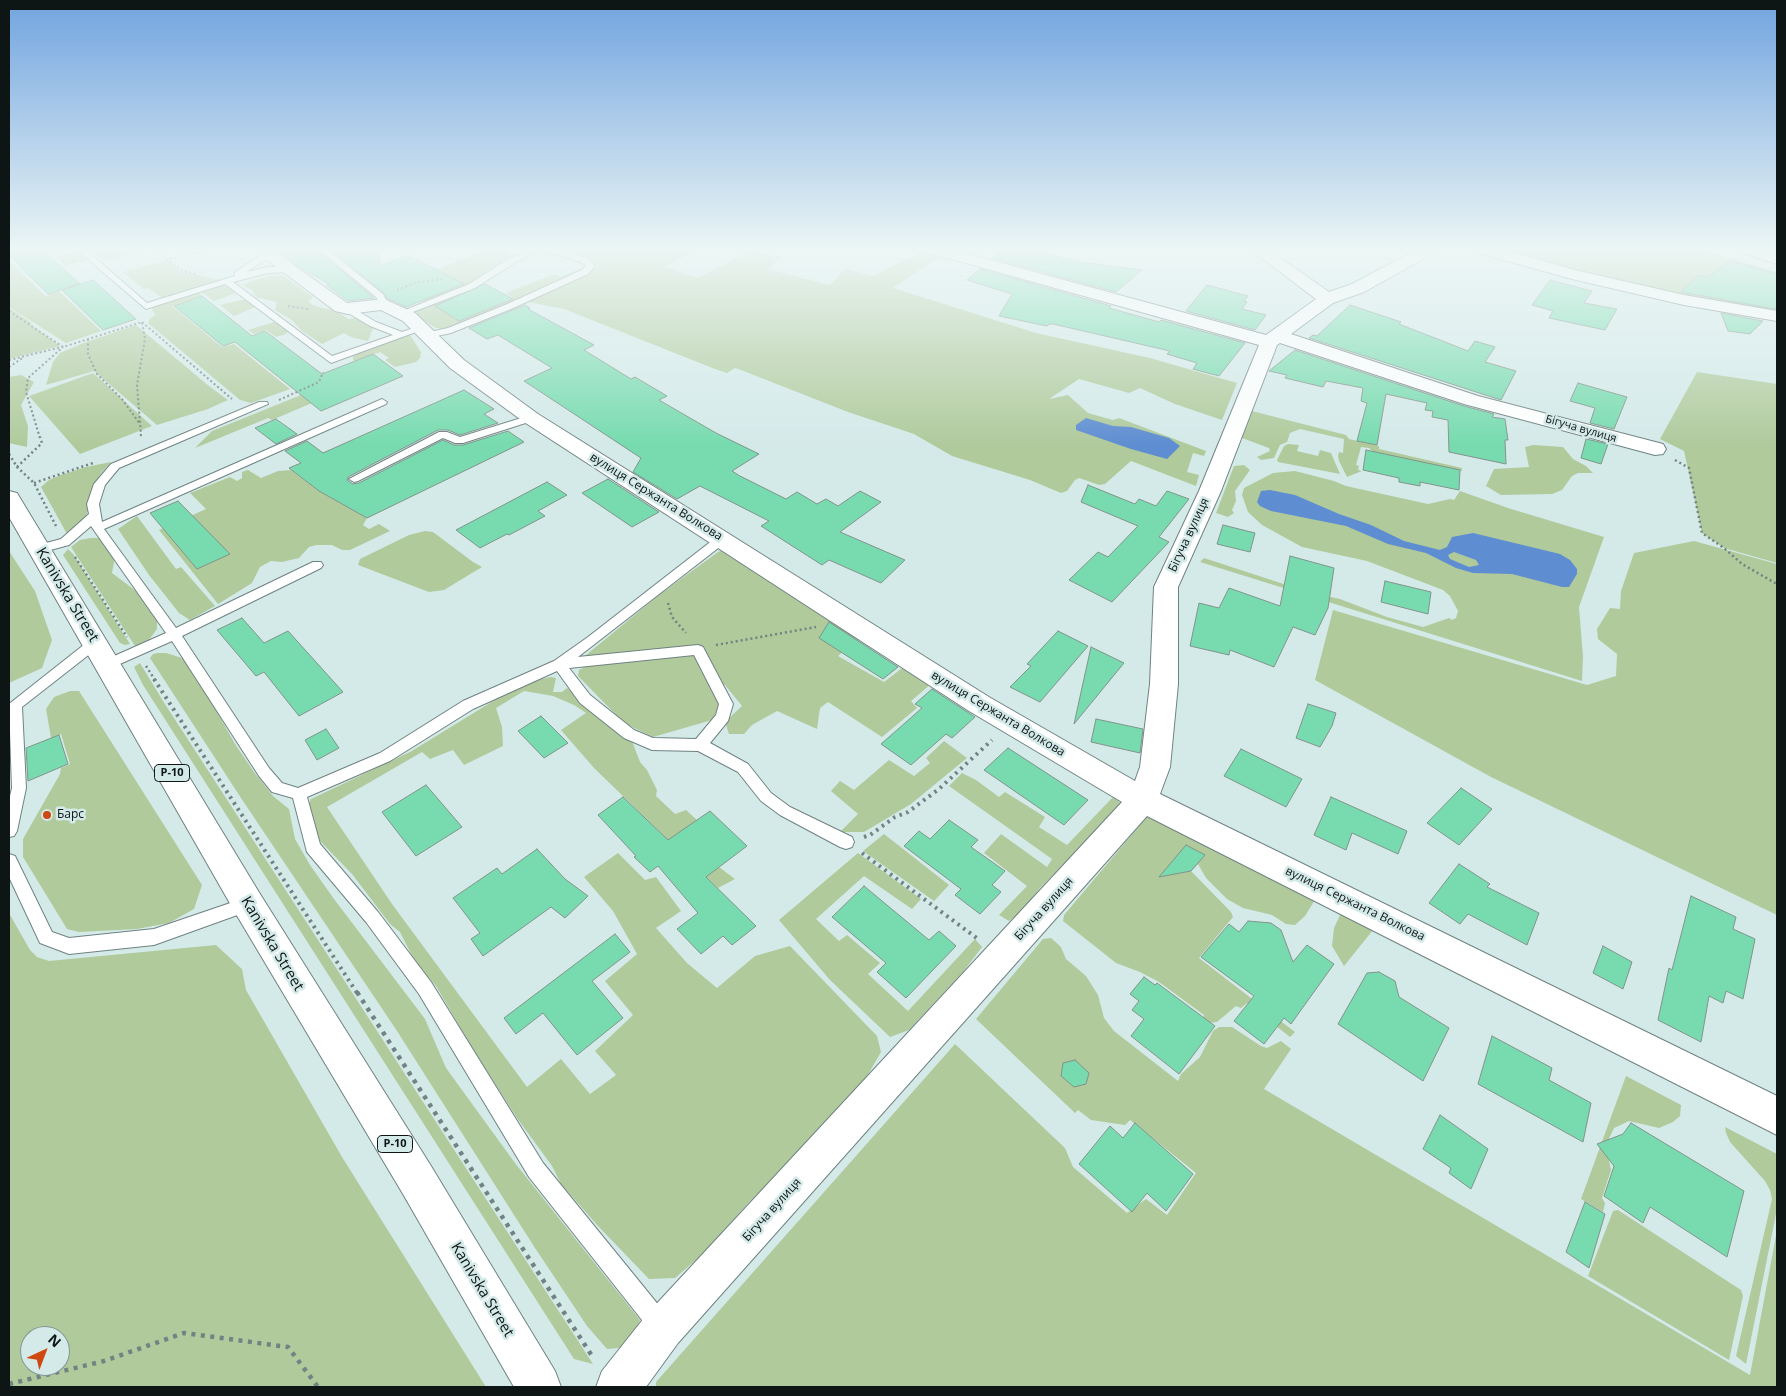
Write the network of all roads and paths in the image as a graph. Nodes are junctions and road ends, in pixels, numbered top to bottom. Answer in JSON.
{"nodes":[{"id":1,"x":15,"y":315,"type":"edge"},
{"id":2,"x":151,"y":315,"type":"edge"},
{"id":3,"x":273,"y":315,"type":"edge"},
{"id":4,"x":358,"y":315,"type":"edge"},
{"id":5,"x":374,"y":315,"type":"edge"},
{"id":6,"x":400,"y":315,"type":"edge"},
{"id":7,"x":422,"y":315,"type":"edge"},
{"id":8,"x":488,"y":315,"type":"edge"},
{"id":9,"x":1183,"y":315,"type":"edge"},
{"id":10,"x":1305,"y":315,"type":"edge"},
{"id":11,"x":142,"y":322,"type":"junction"},
{"id":12,"x":408,"y":323,"type":"junction"},
{"id":13,"x":88,"y":339,"type":"junction"},
{"id":14,"x":1273,"y":339,"type":"junction"},
{"id":15,"x":63,"y":347,"type":"junction"},
{"id":16,"x":27,"y":356,"type":"junction"},
{"id":17,"x":9,"y":360,"type":"edge"},
{"id":18,"x":331,"y":360,"type":"junction"},
{"id":19,"x":9,"y":367,"type":"edge"},
{"id":20,"x":382,"y":402,"type":"dead end"},
{"id":21,"x":263,"y":404,"type":"junction"},
{"id":22,"x":531,"y":418,"type":"junction"},
{"id":23,"x":140,"y":424,"type":"junction"},
{"id":24,"x":1654,"y":449,"type":"joint"},
{"id":25,"x":9,"y":454,"type":"edge"},
{"id":26,"x":136,"y":456,"type":"junction"},
{"id":27,"x":17,"y":467,"type":"junction"},
{"id":28,"x":67,"y":471,"type":"dead end"},
{"id":29,"x":354,"y":479,"type":"dead end"},
{"id":30,"x":34,"y":483,"type":"junction"},
{"id":31,"x":9,"y":498,"type":"edge"},
{"id":32,"x":95,"y":515,"type":"junction"},
{"id":33,"x":97,"y":528,"type":"junction"},
{"id":34,"x":722,"y":539,"type":"junction"},
{"id":35,"x":65,"y":542,"type":"junction"},
{"id":36,"x":39,"y":550,"type":"junction"},
{"id":37,"x":317,"y":565,"type":"dead end"},
{"id":38,"x":667,"y":582,"type":"junction"},
{"id":39,"x":1777,"y":584,"type":"edge"},
{"id":40,"x":848,"y":619,"type":"junction"},
{"id":41,"x":174,"y":634,"type":"junction"},
{"id":42,"x":698,"y":650,"type":"junction"},
{"id":43,"x":137,"y":652,"type":"junction"},
{"id":44,"x":102,"y":653,"type":"junction"},
{"id":45,"x":559,"y":664,"type":"junction"},
{"id":46,"x":1010,"y":722,"type":"junction"},
{"id":47,"x":700,"y":745,"type":"junction"},
{"id":48,"x":299,"y":794,"type":"junction"},
{"id":49,"x":1143,"y":800,"type":"junction"},
{"id":50,"x":9,"y":831,"type":"edge"},
{"id":51,"x":846,"y":842,"type":"junction"},
{"id":52,"x":9,"y":860,"type":"edge"},
{"id":53,"x":248,"y":904,"type":"junction"},
{"id":54,"x":999,"y":958,"type":"junction"},
{"id":55,"x":1777,"y":1116,"type":"edge"},
{"id":56,"x":664,"y":1328,"type":"junction"},
{"id":57,"x":607,"y":1375,"type":"edge"},
{"id":58,"x":9,"y":1384,"type":"edge"},
{"id":59,"x":318,"y":1387,"type":"edge"},
{"id":60,"x":539,"y":1387,"type":"edge"}],
"edges":[{"from":1,"to":15,"type":"path"},
{"from":2,"to":11,"type":"path"},
{"from":3,"to":18,"type":"lane"},
{"from":4,"to":12,"type":"lane"},
{"from":5,"to":12,"type":"street"},
{"from":6,"to":12,"type":"lane"},
{"from":7,"to":12,"type":"lane"},
{"from":8,"to":12,"type":"lane"},
{"from":9,"to":14,"type":"street"},
{"from":10,"to":14,"type":"street"},
{"from":11,"to":13,"type":"path"},
{"from":11,"to":21,"type":"path"},
{"from":11,"to":23,"type":"path"},
{"from":12,"to":18,"type":"lane"},
{"from":12,"to":22,"type":"street","name":"вулиця Сержанта Волкова"},
{"from":13,"to":15,"type":"path"},
{"from":13,"to":23,"type":"path"},
{"from":14,"to":24,"type":"street","name":"Бігуча вулиця"},
{"from":14,"to":49,"type":"street","name":"Бігуча вулиця"},
{"from":15,"to":16,"type":"path"},
{"from":15,"to":27,"type":"path"},
{"from":16,"to":17,"type":"path"},
{"from":16,"to":19,"type":"path"},
{"from":18,"to":21,"type":"path"},
{"from":20,"to":33,"type":"lane"},
{"from":21,"to":26,"type":"lane"},
{"from":22,"to":29,"type":"lane"},
{"from":22,"to":34,"type":"street","name":"вулиця Сержанта Волкова"},
{"from":23,"to":26,"type":"path"},
{"from":24,"to":39,"type":"path"},
{"from":25,"to":27,"type":"path"},
{"from":26,"to":32,"type":"lane"},
{"from":27,"to":30,"type":"path"},
{"from":28,"to":30,"type":"path"},
{"from":30,"to":35,"type":"path"},
{"from":31,"to":36,"type":"street","name":"Kanivska Street","number":"Р-10"},
{"from":32,"to":33,"type":"lane"},
{"from":32,"to":35,"type":"lane"},
{"from":33,"to":41,"type":"lane"},
{"from":34,"to":38,"type":"lane"},
{"from":34,"to":40,"type":"street","name":"вулиця Сержанта Волкова"},
{"from":35,"to":36,"type":"lane"},
{"from":35,"to":43,"type":"path"},
{"from":36,"to":44,"type":"street","name":"Kanivska Street","number":"Р-10"},
{"from":37,"to":41,"type":"lane"},
{"from":38,"to":42,"type":"path"},
{"from":38,"to":45,"type":"lane"},
{"from":40,"to":42,"type":"path"},
{"from":40,"to":46,"type":"street","name":"вулиця Сержанта Волкова"},
{"from":41,"to":43,"type":"lane"},
{"from":41,"to":48,"type":"lane"},
{"from":42,"to":45,"type":"lane"},
{"from":42,"to":47,"type":"lane"},
{"from":43,"to":44,"type":"lane"},
{"from":43,"to":57,"type":"path"},
{"from":44,"to":50,"type":"lane"},
{"from":44,"to":53,"type":"street","name":"Kanivska Street","number":"Р-10"},
{"from":45,"to":47,"type":"lane"},
{"from":45,"to":48,"type":"lane"},
{"from":46,"to":49,"type":"street","name":"вулиця Сержанта Волкова"},
{"from":46,"to":51,"type":"path"},
{"from":47,"to":51,"type":"lane"},
{"from":48,"to":56,"type":"lane"},
{"from":49,"to":54,"type":"street","name":"Бігуча вулиця"},
{"from":49,"to":55,"type":"street","name":"вулиця Сержанта Волкова"},
{"from":51,"to":54,"type":"path"},
{"from":52,"to":53,"type":"lane"},
{"from":53,"to":60,"type":"street","name":"Kanivska Street","number":"Р-10"},
{"from":54,"to":56,"type":"street","name":"Бігуча вулиця"},
{"from":56,"to":57,"type":"street","name":"Бігуча вулиця"},
{"from":58,"to":59,"type":"path"}]}
